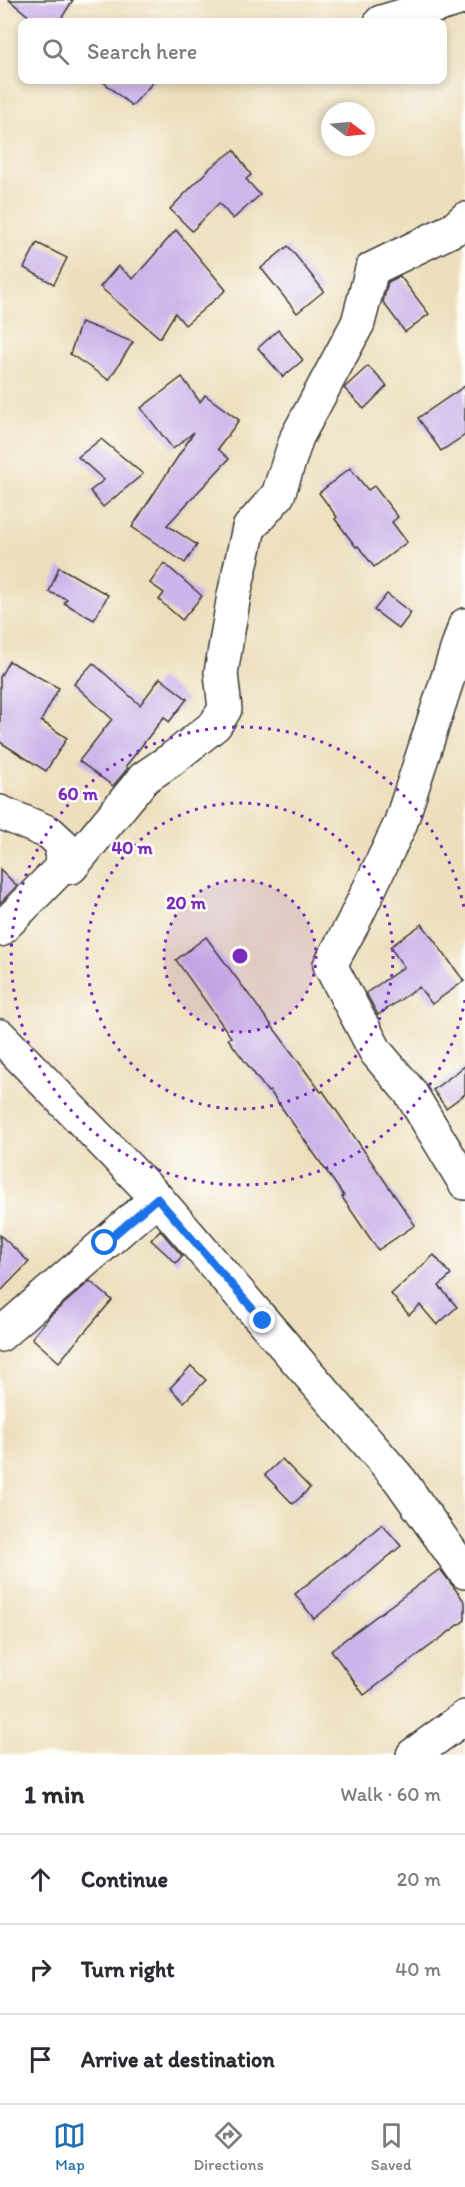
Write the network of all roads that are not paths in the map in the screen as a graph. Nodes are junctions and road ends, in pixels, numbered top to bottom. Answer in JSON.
{"nodes":[{"id":1,"x":456,"y":0,"type":"edge"},
{"id":2,"x":395,"y":18,"type":"edge"},
{"id":3,"x":465,"y":219,"type":"edge"},
{"id":4,"x":465,"y":625,"type":"edge"},
{"id":5,"x":0,"y":812,"type":"edge"},
{"id":6,"x":61,"y":868,"type":"junction"},
{"id":7,"x":0,"y":930,"type":"edge"},
{"id":8,"x":0,"y":1036,"type":"edge"},
{"id":9,"x":465,"y":1183,"type":"edge"},
{"id":10,"x":157,"y":1198,"type":"junction"},
{"id":11,"x":0,"y":1335,"type":"edge"},
{"id":12,"x":465,"y":1572,"type":"edge"},
{"id":13,"x":465,"y":1718,"type":"edge"},
{"id":14,"x":413,"y":1755,"type":"edge"}],
"edges":[{"from":1,"to":2,"type":"street"},
{"from":3,"to":6,"type":"street"},
{"from":4,"to":9,"type":"street"},
{"from":5,"to":6,"type":"street"},
{"from":6,"to":7,"type":"street"},
{"from":8,"to":10,"type":"street"},
{"from":10,"to":11,"type":"street"},
{"from":10,"to":12,"type":"street"},
{"from":13,"to":14,"type":"street"}]}
